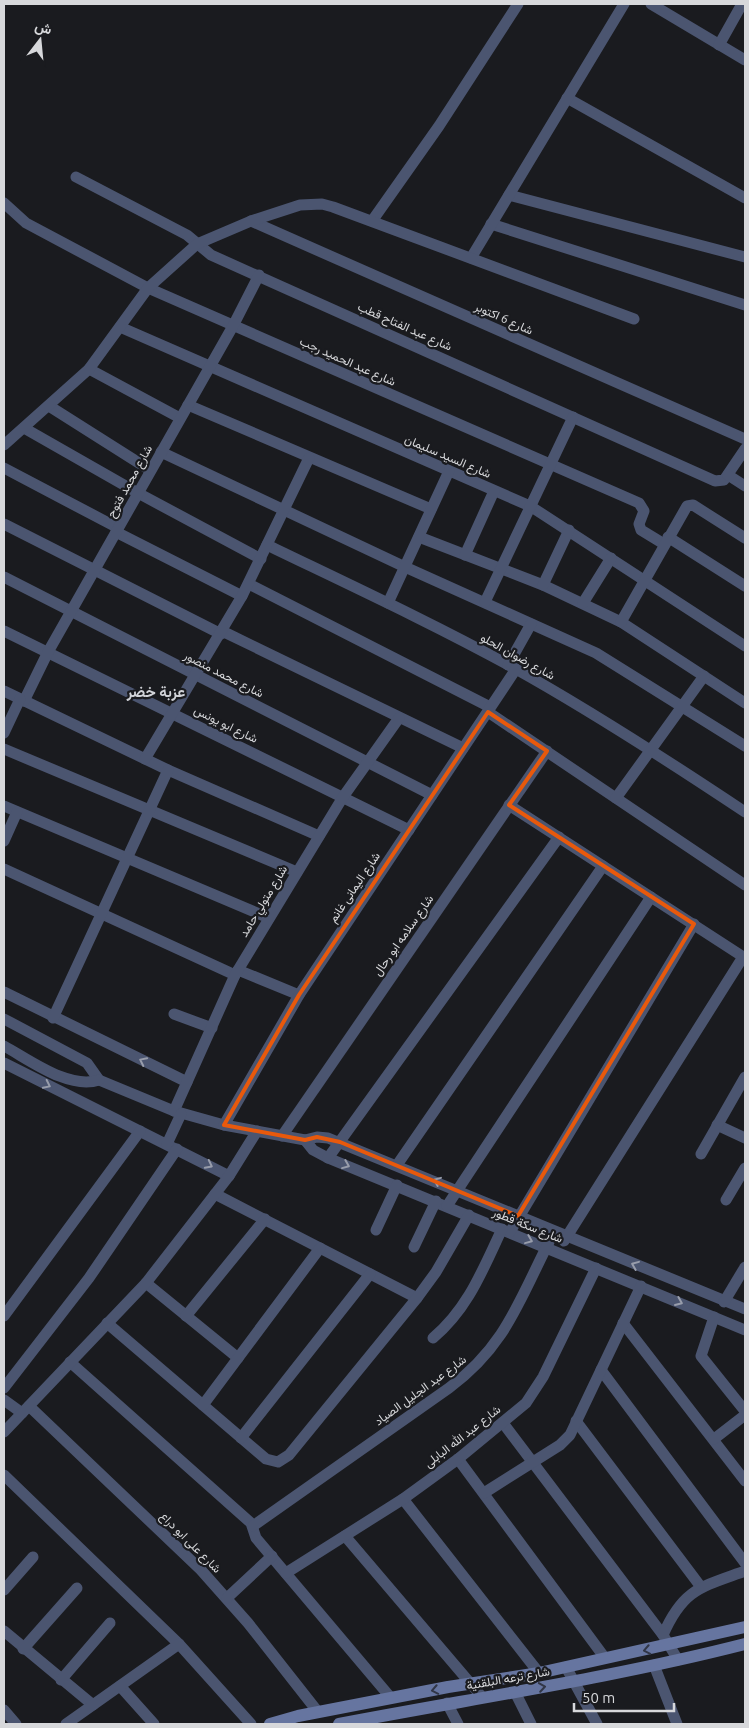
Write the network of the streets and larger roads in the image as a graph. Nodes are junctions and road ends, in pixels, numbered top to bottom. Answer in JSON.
{"nodes":[{"id":1,"x":518,"y":4,"type":"edge"},
{"id":2,"x":624,"y":4,"type":"edge"},
{"id":3,"x":650,"y":4,"type":"edge"},
{"id":4,"x":742,"y":4,"type":"edge"},
{"id":5,"x":719,"y":45,"type":"junction"},
{"id":6,"x":745,"y":60,"type":"edge"},
{"id":7,"x":567,"y":98,"type":"junction"},
{"id":8,"x":76,"y":177,"type":"dead end"},
{"id":9,"x":509,"y":195,"type":"junction"},
{"id":10,"x":745,"y":198,"type":"edge"},
{"id":11,"x":4,"y":203,"type":"edge"},
{"id":12,"x":252,"y":221,"type":"junction"},
{"id":13,"x":372,"y":221,"type":"junction"},
{"id":14,"x":492,"y":224,"type":"junction"},
{"id":15,"x":197,"y":244,"type":"junction"},
{"id":16,"x":745,"y":256,"type":"edge"},
{"id":17,"x":471,"y":258,"type":"junction"},
{"id":18,"x":259,"y":275,"type":"junction"},
{"id":19,"x":148,"y":288,"type":"junction"},
{"id":20,"x":745,"y":305,"type":"edge"},
{"id":21,"x":634,"y":319,"type":"dead end"},
{"id":22,"x":233,"y":326,"type":"junction"},
{"id":23,"x":120,"y":327,"type":"junction"},
{"id":24,"x":210,"y":366,"type":"junction"},
{"id":25,"x":89,"y":369,"type":"junction"},
{"id":26,"x":188,"y":405,"type":"junction"},
{"id":27,"x":49,"y":406,"type":"junction"},
{"id":28,"x":573,"y":417,"type":"junction"},
{"id":29,"x":180,"y":418,"type":"junction"},
{"id":30,"x":24,"y":428,"type":"junction"},
{"id":31,"x":745,"y":439,"type":"edge"},
{"id":32,"x":4,"y":445,"type":"edge"},
{"id":33,"x":745,"y":451,"type":"edge"},
{"id":34,"x":160,"y":452,"type":"junction"},
{"id":35,"x":309,"y":458,"type":"junction"},
{"id":36,"x":550,"y":465,"type":"junction"},
{"id":37,"x":4,"y":468,"type":"edge"},
{"id":38,"x":150,"y":470,"type":"junction"},
{"id":39,"x":449,"y":472,"type":"junction"},
{"id":40,"x":728,"y":475,"type":"junction"},
{"id":41,"x":745,"y":486,"type":"edge"},
{"id":42,"x":494,"y":491,"type":"junction"},
{"id":43,"x":138,"y":493,"type":"junction"},
{"id":44,"x":530,"y":506,"type":"junction"},
{"id":45,"x":431,"y":509,"type":"junction"},
{"id":46,"x":284,"y":510,"type":"junction"},
{"id":47,"x":4,"y":524,"type":"edge"},
{"id":48,"x":117,"y":530,"type":"junction"},
{"id":49,"x":569,"y":530,"type":"junction"},
{"id":50,"x":419,"y":536,"type":"junction"},
{"id":51,"x":745,"y":538,"type":"edge"},
{"id":52,"x":666,"y":541,"type":"junction"},
{"id":53,"x":268,"y":545,"type":"junction"},
{"id":54,"x":465,"y":555,"type":"junction"},
{"id":55,"x":610,"y":558,"type":"junction"},
{"id":56,"x":261,"y":559,"type":"junction"},
{"id":57,"x":405,"y":567,"type":"junction"},
{"id":58,"x":95,"y":569,"type":"junction"},
{"id":59,"x":500,"y":569,"type":"junction"},
{"id":60,"x":4,"y":578,"type":"edge"},
{"id":61,"x":644,"y":580,"type":"junction"},
{"id":62,"x":249,"y":584,"type":"junction"},
{"id":63,"x":543,"y":585,"type":"junction"},
{"id":64,"x":745,"y":586,"type":"edge"},
{"id":65,"x":242,"y":596,"type":"junction"},
{"id":66,"x":485,"y":602,"type":"junction"},
{"id":67,"x":388,"y":603,"type":"junction"},
{"id":68,"x":582,"y":603,"type":"junction"},
{"id":69,"x":71,"y":612,"type":"junction"},
{"id":70,"x":621,"y":622,"type":"junction"},
{"id":71,"x":531,"y":624,"type":"junction"},
{"id":72,"x":4,"y":631,"type":"edge"},
{"id":73,"x":221,"y":633,"type":"junction"},
{"id":74,"x":745,"y":646,"type":"edge"},
{"id":75,"x":48,"y":652,"type":"junction"},
{"id":76,"x":512,"y":667,"type":"junction"},
{"id":77,"x":195,"y":675,"type":"junction"},
{"id":78,"x":704,"y":676,"type":"junction"},
{"id":79,"x":4,"y":691,"type":"edge"},
{"id":80,"x":22,"y":700,"type":"junction"},
{"id":81,"x":745,"y":703,"type":"edge"},
{"id":82,"x":682,"y":706,"type":"junction"},
{"id":83,"x":489,"y":709,"type":"junction"},
{"id":84,"x":172,"y":714,"type":"junction"},
{"id":85,"x":399,"y":718,"type":"junction"},
{"id":86,"x":4,"y":734,"type":"edge"},
{"id":87,"x":745,"y":746,"type":"edge"},
{"id":88,"x":4,"y":748,"type":"edge"},
{"id":89,"x":463,"y":748,"type":"junction"},
{"id":90,"x":651,"y":750,"type":"junction"},
{"id":91,"x":547,"y":751,"type":"junction"},
{"id":92,"x":145,"y":759,"type":"junction"},
{"id":93,"x":368,"y":763,"type":"junction"},
{"id":94,"x":168,"y":770,"type":"junction"},
{"id":95,"x":432,"y":795,"type":"junction"},
{"id":96,"x":343,"y":797,"type":"junction"},
{"id":97,"x":616,"y":798,"type":"junction"},
{"id":98,"x":509,"y":805,"type":"junction"},
{"id":99,"x":4,"y":806,"type":"edge"},
{"id":100,"x":149,"y":810,"type":"junction"},
{"id":101,"x":17,"y":812,"type":"junction"},
{"id":102,"x":745,"y":812,"type":"edge"},
{"id":103,"x":409,"y":830,"type":"junction"},
{"id":104,"x":319,"y":836,"type":"junction"},
{"id":105,"x":559,"y":837,"type":"junction"},
{"id":106,"x":4,"y":842,"type":"edge"},
{"id":107,"x":127,"y":858,"type":"junction"},
{"id":108,"x":603,"y":866,"type":"junction"},
{"id":109,"x":4,"y":869,"type":"edge"},
{"id":110,"x":297,"y":872,"type":"junction"},
{"id":111,"x":745,"y":885,"type":"edge"},
{"id":112,"x":652,"y":896,"type":"junction"},
{"id":113,"x":102,"y":914,"type":"junction"},
{"id":114,"x":269,"y":918,"type":"junction"},
{"id":115,"x":694,"y":924,"type":"junction"},
{"id":116,"x":744,"y":957,"type":"edge"},
{"id":117,"x":236,"y":972,"type":"junction"},
{"id":118,"x":4,"y":992,"type":"edge"},
{"id":119,"x":299,"y":995,"type":"junction"},
{"id":120,"x":174,"y":1014,"type":"dead end"},
{"id":121,"x":53,"y":1018,"type":"junction"},
{"id":122,"x":4,"y":1019,"type":"edge"},
{"id":123,"x":212,"y":1028,"type":"junction"},
{"id":124,"x":4,"y":1046,"type":"edge"},
{"id":125,"x":4,"y":1063,"type":"edge"},
{"id":126,"x":745,"y":1077,"type":"edge"},
{"id":127,"x":99,"y":1080,"type":"junction"},
{"id":128,"x":187,"y":1082,"type":"junction"},
{"id":129,"x":177,"y":1112,"type":"junction"},
{"id":130,"x":717,"y":1125,"type":"junction"},
{"id":131,"x":224,"y":1126,"type":"junction"},
{"id":132,"x":140,"y":1131,"type":"junction"},
{"id":133,"x":257,"y":1131,"type":"junction"},
{"id":134,"x":282,"y":1136,"type":"junction"},
{"id":135,"x":745,"y":1138,"type":"edge"},
{"id":136,"x":305,"y":1140,"type":"junction"},
{"id":137,"x":340,"y":1142,"type":"junction"},
{"id":138,"x":172,"y":1147,"type":"junction"},
{"id":139,"x":701,"y":1154,"type":"dead end"},
{"id":140,"x":328,"y":1158,"type":"junction"},
{"id":141,"x":397,"y":1165,"type":"junction"},
{"id":142,"x":745,"y":1168,"type":"edge"},
{"id":143,"x":229,"y":1176,"type":"junction"},
{"id":144,"x":397,"y":1185,"type":"junction"},
{"id":145,"x":457,"y":1189,"type":"junction"},
{"id":146,"x":215,"y":1194,"type":"junction"},
{"id":147,"x":726,"y":1200,"type":"dead end"},
{"id":148,"x":436,"y":1201,"type":"junction"},
{"id":149,"x":447,"y":1206,"type":"junction"},
{"id":150,"x":469,"y":1215,"type":"junction"},
{"id":151,"x":518,"y":1216,"type":"junction"},
{"id":152,"x":264,"y":1219,"type":"junction"},
{"id":153,"x":376,"y":1230,"type":"dead end"},
{"id":154,"x":506,"y":1230,"type":"junction"},
{"id":155,"x":554,"y":1231,"type":"junction"},
{"id":156,"x":566,"y":1236,"type":"junction"},
{"id":157,"x":414,"y":1247,"type":"dead end"},
{"id":158,"x":546,"y":1247,"type":"junction"},
{"id":159,"x":320,"y":1248,"type":"junction"},
{"id":160,"x":559,"y":1252,"type":"junction"},
{"id":161,"x":745,"y":1267,"type":"edge"},
{"id":162,"x":596,"y":1268,"type":"junction"},
{"id":163,"x":370,"y":1274,"type":"junction"},
{"id":164,"x":146,"y":1283,"type":"junction"},
{"id":165,"x":641,"y":1286,"type":"junction"},
{"id":166,"x":417,"y":1298,"type":"junction"},
{"id":167,"x":724,"y":1302,"type":"junction"},
{"id":168,"x":745,"y":1309,"type":"edge"},
{"id":169,"x":4,"y":1316,"type":"edge"},
{"id":170,"x":186,"y":1316,"type":"junction"},
{"id":171,"x":714,"y":1317,"type":"junction"},
{"id":172,"x":107,"y":1323,"type":"junction"},
{"id":173,"x":623,"y":1324,"type":"junction"},
{"id":174,"x":745,"y":1330,"type":"edge"},
{"id":175,"x":433,"y":1338,"type":"dead end"},
{"id":176,"x":238,"y":1358,"type":"junction"},
{"id":177,"x":70,"y":1362,"type":"junction"},
{"id":178,"x":601,"y":1370,"type":"junction"},
{"id":179,"x":4,"y":1388,"type":"edge"},
{"id":180,"x":4,"y":1400,"type":"edge"},
{"id":181,"x":203,"y":1405,"type":"junction"},
{"id":182,"x":25,"y":1409,"type":"junction"},
{"id":183,"x":744,"y":1416,"type":"edge"},
{"id":184,"x":576,"y":1422,"type":"junction"},
{"id":185,"x":503,"y":1423,"type":"junction"},
{"id":186,"x":4,"y":1432,"type":"edge"},
{"id":187,"x":241,"y":1438,"type":"junction"},
{"id":188,"x":714,"y":1439,"type":"junction"},
{"id":189,"x":458,"y":1458,"type":"junction"},
{"id":190,"x":532,"y":1462,"type":"junction"},
{"id":191,"x":4,"y":1475,"type":"edge"},
{"id":192,"x":745,"y":1481,"type":"edge"},
{"id":193,"x":484,"y":1493,"type":"junction"},
{"id":194,"x":403,"y":1499,"type":"junction"},
{"id":195,"x":253,"y":1526,"type":"junction"},
{"id":196,"x":345,"y":1536,"type":"junction"},
{"id":197,"x":272,"y":1556,"type":"junction"},
{"id":198,"x":33,"y":1557,"type":"dead end"},
{"id":199,"x":745,"y":1562,"type":"edge"},
{"id":200,"x":745,"y":1571,"type":"edge"},
{"id":201,"x":286,"y":1573,"type":"junction"},
{"id":202,"x":701,"y":1587,"type":"junction"},
{"id":203,"x":77,"y":1588,"type":"dead end"},
{"id":204,"x":4,"y":1590,"type":"edge"},
{"id":205,"x":226,"y":1598,"type":"junction"},
{"id":206,"x":110,"y":1623,"type":"dead end"},
{"id":207,"x":745,"y":1627,"type":"edge"},
{"id":208,"x":4,"y":1631,"type":"edge"},
{"id":209,"x":716,"y":1634,"type":"junction"},
{"id":210,"x":666,"y":1640,"type":"junction"},
{"id":211,"x":179,"y":1644,"type":"junction"},
{"id":212,"x":745,"y":1644,"type":"edge"},
{"id":213,"x":23,"y":1649,"type":"junction"},
{"id":214,"x":722,"y":1650,"type":"junction"},
{"id":215,"x":605,"y":1658,"type":"junction"},
{"id":216,"x":678,"y":1660,"type":"junction"},
{"id":217,"x":654,"y":1665,"type":"junction"},
{"id":218,"x":566,"y":1667,"type":"junction"},
{"id":219,"x":539,"y":1673,"type":"junction"},
{"id":220,"x":61,"y":1680,"type":"junction"},
{"id":221,"x":574,"y":1682,"type":"junction"},
{"id":222,"x":472,"y":1684,"type":"junction"},
{"id":223,"x":120,"y":1686,"type":"junction"},
{"id":224,"x":515,"y":1692,"type":"junction"},
{"id":225,"x":482,"y":1697,"type":"junction"},
{"id":226,"x":391,"y":1698,"type":"junction"},
{"id":227,"x":447,"y":1703,"type":"junction"},
{"id":228,"x":93,"y":1705,"type":"junction"},
{"id":229,"x":4,"y":1710,"type":"edge"},
{"id":230,"x":318,"y":1712,"type":"junction"},
{"id":231,"x":389,"y":1720,"type":"edge"},
{"id":232,"x":16,"y":1724,"type":"edge"},
{"id":233,"x":66,"y":1724,"type":"edge"},
{"id":234,"x":154,"y":1724,"type":"edge"},
{"id":235,"x":251,"y":1724,"type":"edge"},
{"id":236,"x":270,"y":1724,"type":"edge"},
{"id":237,"x":340,"y":1724,"type":"edge"},
{"id":238,"x":458,"y":1724,"type":"edge"},
{"id":239,"x":531,"y":1724,"type":"edge"},
{"id":240,"x":596,"y":1724,"type":"edge"},
{"id":241,"x":677,"y":1724,"type":"edge"}],
"edges":[{"from":1,"to":13,"type":"street"},
{"from":2,"to":7,"type":"street"},
{"from":3,"to":5,"type":"street"},
{"from":4,"to":5,"type":"street"},
{"from":5,"to":6,"type":"street"},
{"from":7,"to":9,"type":"street"},
{"from":7,"to":10,"type":"street"},
{"from":8,"to":15,"type":"street","name":"شارع عبد الفتاح قطب"},
{"from":9,"to":14,"type":"street"},
{"from":9,"to":16,"type":"street"},
{"from":11,"to":19,"type":"street","name":"شارع عبد الحميد رجب"},
{"from":12,"to":13,"type":"street"},
{"from":12,"to":15,"type":"street"},
{"from":12,"to":31,"type":"street","name":"شارع 6 اكتوبر"},
{"from":13,"to":17,"type":"street"},
{"from":14,"to":17,"type":"street"},
{"from":14,"to":20,"type":"street"},
{"from":15,"to":18,"type":"street","name":"شارع عبد الفتاح قطب"},
{"from":15,"to":19,"type":"street"},
{"from":17,"to":21,"type":"street"},
{"from":18,"to":22,"type":"street","name":"شارع محمد فتوح"},
{"from":18,"to":28,"type":"street","name":"شارع عبد الفتاح قطب"},
{"from":19,"to":22,"type":"street","name":"شارع عبد الحميد رجب"},
{"from":19,"to":23,"type":"street"},
{"from":22,"to":24,"type":"street","name":"شارع محمد فتوح"},
{"from":22,"to":36,"type":"street","name":"شارع عبد الحميد رجب"},
{"from":23,"to":24,"type":"street","name":"شارع السيد سليمان"},
{"from":23,"to":25,"type":"street"},
{"from":24,"to":26,"type":"street","name":"شارع محمد فتوح"},
{"from":24,"to":39,"type":"street","name":"شارع السيد سليمان"},
{"from":25,"to":27,"type":"street"},
{"from":25,"to":29,"type":"street"},
{"from":26,"to":29,"type":"street","name":"شارع محمد فتوح"},
{"from":26,"to":35,"type":"street"},
{"from":27,"to":30,"type":"street"},
{"from":27,"to":38,"type":"street"},
{"from":28,"to":36,"type":"street"},
{"from":28,"to":40,"type":"street","name":"شارع عبد الفتاح قطب"},
{"from":29,"to":34,"type":"street","name":"شارع محمد فتوح"},
{"from":30,"to":32,"type":"street"},
{"from":30,"to":43,"type":"street"},
{"from":33,"to":40,"type":"street"},
{"from":34,"to":38,"type":"street","name":"شارع محمد فتوح"},
{"from":34,"to":46,"type":"street"},
{"from":35,"to":45,"type":"street"},
{"from":35,"to":46,"type":"street"},
{"from":36,"to":44,"type":"street"},
{"from":36,"to":52,"type":"street","name":"شارع عبد الحميد رجب"},
{"from":37,"to":48,"type":"street"},
{"from":38,"to":43,"type":"street","name":"شارع محمد فتوح"},
{"from":39,"to":42,"type":"street","name":"شارع السيد سليمان"},
{"from":39,"to":45,"type":"street"},
{"from":40,"to":41,"type":"street"},
{"from":42,"to":44,"type":"street","name":"شارع السيد سليمان"},
{"from":42,"to":54,"type":"street"},
{"from":43,"to":48,"type":"street","name":"شارع محمد فتوح"},
{"from":43,"to":56,"type":"street"},
{"from":44,"to":49,"type":"street","name":"شارع السيد سليمان"},
{"from":44,"to":59,"type":"street"},
{"from":45,"to":50,"type":"street"},
{"from":46,"to":53,"type":"street"},
{"from":46,"to":57,"type":"street"},
{"from":47,"to":58,"type":"street"},
{"from":48,"to":58,"type":"street","name":"شارع محمد فتوح"},
{"from":48,"to":65,"type":"street"},
{"from":49,"to":55,"type":"street","name":"شارع السيد سليمان"},
{"from":49,"to":63,"type":"street"},
{"from":50,"to":54,"type":"street"},
{"from":50,"to":57,"type":"street"},
{"from":51,"to":52,"type":"street"},
{"from":52,"to":61,"type":"street"},
{"from":52,"to":64,"type":"street","name":"شارع عبد الحميد رجب"},
{"from":53,"to":56,"type":"street"},
{"from":53,"to":67,"type":"street","name":"شارع رضوان الحلو"},
{"from":54,"to":59,"type":"street"},
{"from":55,"to":61,"type":"street","name":"شارع السيد سليمان"},
{"from":55,"to":68,"type":"street"},
{"from":56,"to":62,"type":"street"},
{"from":57,"to":66,"type":"street"},
{"from":57,"to":67,"type":"street"},
{"from":58,"to":69,"type":"street","name":"شارع محمد فتوح"},
{"from":58,"to":73,"type":"street"},
{"from":59,"to":63,"type":"street"},
{"from":59,"to":66,"type":"street"},
{"from":60,"to":69,"type":"street","name":"شارع محمد منصور"},
{"from":61,"to":70,"type":"street"},
{"from":61,"to":74,"type":"street","name":"شارع السيد سليمان"},
{"from":62,"to":65,"type":"street"},
{"from":62,"to":83,"type":"street"},
{"from":63,"to":68,"type":"street"},
{"from":65,"to":73,"type":"street"},
{"from":66,"to":71,"type":"street"},
{"from":67,"to":76,"type":"street","name":"شارع رضوان الحلو"},
{"from":68,"to":70,"type":"street"},
{"from":69,"to":75,"type":"street","name":"شارع محمد فتوح"},
{"from":69,"to":77,"type":"street","name":"شارع محمد منصور"},
{"from":70,"to":78,"type":"street"},
{"from":71,"to":76,"type":"street","name":"شارع اليمانى غانم"},
{"from":71,"to":82,"type":"street"},
{"from":72,"to":75,"type":"street","name":"شارع ابو يونس"},
{"from":73,"to":77,"type":"street"},
{"from":73,"to":85,"type":"street"},
{"from":75,"to":80,"type":"street","name":"شارع محمد فتوح"},
{"from":75,"to":84,"type":"street","name":"شارع ابو يونس"},
{"from":76,"to":83,"type":"street","name":"شارع اليمانى غانم"},
{"from":76,"to":90,"type":"street","name":"شارع رضوان الحلو"},
{"from":77,"to":84,"type":"street"},
{"from":77,"to":93,"type":"street","name":"شارع محمد منصور"},
{"from":78,"to":81,"type":"street"},
{"from":78,"to":82,"type":"street"},
{"from":79,"to":80,"type":"street"},
{"from":80,"to":86,"type":"street","name":"شارع محمد فتوح"},
{"from":80,"to":92,"type":"street"},
{"from":82,"to":87,"type":"street"},
{"from":82,"to":90,"type":"street"},
{"from":83,"to":89,"type":"street","name":"شارع اليمانى غانم"},
{"from":83,"to":91,"type":"street"},
{"from":84,"to":92,"type":"street"},
{"from":84,"to":96,"type":"street","name":"شارع ابو يونس"},
{"from":85,"to":89,"type":"street"},
{"from":85,"to":93,"type":"street","name":"شارع متولي حامد"},
{"from":88,"to":100,"type":"street"},
{"from":89,"to":95,"type":"street","name":"شارع اليمانى غانم"},
{"from":90,"to":97,"type":"street"},
{"from":90,"to":102,"type":"street","name":"شارع رضوان الحلو"},
{"from":91,"to":97,"type":"street"},
{"from":91,"to":98,"type":"street","name":"شارع سلامه ابو رحال"},
{"from":92,"to":94,"type":"street"},
{"from":93,"to":95,"type":"street","name":"شارع محمد منصور"},
{"from":93,"to":96,"type":"street","name":"شارع متولي حامد"},
{"from":94,"to":100,"type":"street"},
{"from":94,"to":104,"type":"street"},
{"from":95,"to":103,"type":"street","name":"شارع اليمانى غانم"},
{"from":96,"to":103,"type":"street","name":"شارع ابو يونس"},
{"from":96,"to":104,"type":"street","name":"شارع متولي حامد"},
{"from":97,"to":111,"type":"street"},
{"from":98,"to":105,"type":"street"},
{"from":98,"to":134,"type":"street","name":"شارع سلامه ابو رحال"},
{"from":99,"to":101,"type":"street"},
{"from":100,"to":107,"type":"street"},
{"from":100,"to":110,"type":"street"},
{"from":101,"to":106,"type":"street"},
{"from":101,"to":107,"type":"street"},
{"from":103,"to":119,"type":"street","name":"شارع اليمانى غانم"},
{"from":104,"to":110,"type":"street","name":"شارع متولي حامد"},
{"from":105,"to":108,"type":"street"},
{"from":105,"to":137,"type":"street"},
{"from":107,"to":113,"type":"street"},
{"from":107,"to":114,"type":"street"},
{"from":108,"to":112,"type":"street"},
{"from":108,"to":141,"type":"street"},
{"from":109,"to":113,"type":"street"},
{"from":110,"to":114,"type":"street","name":"شارع متولي حامد"},
{"from":112,"to":115,"type":"street"},
{"from":112,"to":145,"type":"street"},
{"from":113,"to":117,"type":"street"},
{"from":113,"to":121,"type":"street"},
{"from":114,"to":117,"type":"street","name":"شارع متولي حامد"},
{"from":115,"to":116,"type":"street"},
{"from":115,"to":151,"type":"street"},
{"from":116,"to":156,"type":"street"},
{"from":117,"to":119,"type":"street"},
{"from":117,"to":123,"type":"street","name":"شارع متولي حامد"},
{"from":118,"to":121,"type":"street"},
{"from":119,"to":131,"type":"street","name":"شارع اليمانى غانم"},
{"from":120,"to":123,"type":"street"},
{"from":128,"to":121,"type":"street","one_way":true},
{"from":122,"to":127,"type":"street","name":"شارع سكة قطور"},
{"from":123,"to":128,"type":"street","name":"شارع متولي حامد"},
{"from":124,"to":127,"type":"street","name":"شارع سكة قطور"},
{"from":125,"to":132,"type":"street","one_way":true},
{"from":126,"to":130,"type":"street"},
{"from":127,"to":129,"type":"street","name":"شارع سكة قطور"},
{"from":128,"to":129,"type":"street","name":"شارع متولي حامد"},
{"from":129,"to":131,"type":"street","name":"شارع سكة قطور"},
{"from":129,"to":138,"type":"street","name":"شارع متولي حامد"},
{"from":130,"to":135,"type":"street"},
{"from":130,"to":139,"type":"street"},
{"from":131,"to":133,"type":"street","name":"شارع سكة قطور"},
{"from":132,"to":138,"type":"street"},
{"from":132,"to":169,"type":"street"},
{"from":133,"to":134,"type":"street","name":"شارع سكة قطور"},
{"from":133,"to":143,"type":"street"},
{"from":134,"to":136,"type":"street","name":"شارع سكة قطور"},
{"from":136,"to":137,"type":"street","name":"شارع سكة قطور"},
{"from":136,"to":140,"type":"street","name":"شارع سكة قطور"},
{"from":137,"to":140,"type":"street"},
{"from":137,"to":141,"type":"street","name":"شارع سكة قطور"},
{"from":138,"to":143,"type":"street","one_way":true},
{"from":138,"to":179,"type":"street","name":"شارع متولي حامد"},
{"from":140,"to":144,"type":"street","name":"شارع سكة قطور","one_way":true},
{"from":145,"to":141,"type":"street","name":"شارع سكة قطور","one_way":true},
{"from":142,"to":147,"type":"street"},
{"from":143,"to":146,"type":"street"},
{"from":144,"to":148,"type":"street","name":"شارع سكة قطور"},
{"from":144,"to":153,"type":"street"},
{"from":145,"to":149,"type":"street"},
{"from":145,"to":151,"type":"street","name":"شارع سكة قطور"},
{"from":146,"to":152,"type":"street"},
{"from":146,"to":164,"type":"street"},
{"from":148,"to":149,"type":"street","name":"شارع سكة قطور"},
{"from":148,"to":157,"type":"street"},
{"from":149,"to":150,"type":"street","name":"شارع سكة قطور"},
{"from":150,"to":154,"type":"street","name":"شارع سكة قطور"},
{"from":150,"to":166,"type":"street"},
{"from":151,"to":154,"type":"street"},
{"from":151,"to":155,"type":"street","name":"شارع سكة قطور"},
{"from":152,"to":159,"type":"street"},
{"from":152,"to":170,"type":"street"},
{"from":154,"to":158,"type":"street","name":"شارع سكة قطور","one_way":true},
{"from":154,"to":175,"type":"street"},
{"from":155,"to":156,"type":"street","name":"شارع سكة قطور"},
{"from":155,"to":158,"type":"street","name":"شارع عبد الجليل الصياد"},
{"from":156,"to":160,"type":"street"},
{"from":167,"to":156,"type":"street","name":"شارع سكة قطور","one_way":true},
{"from":158,"to":160,"type":"street","name":"شارع سكة قطور"},
{"from":158,"to":195,"type":"street","name":"شارع عبد الجليل الصياد"},
{"from":159,"to":163,"type":"street"},
{"from":159,"to":176,"type":"street"},
{"from":160,"to":162,"type":"street","name":"شارع سكة قطور"},
{"from":161,"to":167,"type":"street"},
{"from":162,"to":165,"type":"street","name":"شارع سكة قطور"},
{"from":162,"to":185,"type":"street","name":"شارع عبد الله البابلى"},
{"from":163,"to":166,"type":"street"},
{"from":163,"to":187,"type":"street"},
{"from":164,"to":170,"type":"street"},
{"from":164,"to":172,"type":"street"},
{"from":165,"to":171,"type":"street","name":"شارع سكة قطور","one_way":true},
{"from":165,"to":173,"type":"street"},
{"from":166,"to":187,"type":"street"},
{"from":167,"to":168,"type":"street","name":"شارع سكة قطور"},
{"from":170,"to":176,"type":"street"},
{"from":171,"to":174,"type":"street","name":"شارع سكة قطور"},
{"from":171,"to":183,"type":"street"},
{"from":172,"to":177,"type":"street"},
{"from":172,"to":181,"type":"street"},
{"from":173,"to":178,"type":"street"},
{"from":173,"to":188,"type":"street"},
{"from":176,"to":181,"type":"street"},
{"from":177,"to":182,"type":"street"},
{"from":177,"to":195,"type":"street"},
{"from":178,"to":184,"type":"street"},
{"from":178,"to":199,"type":"street"},
{"from":180,"to":182,"type":"street","name":"شارع على ابو دراع"},
{"from":181,"to":187,"type":"street"},
{"from":182,"to":186,"type":"street"},
{"from":182,"to":205,"type":"street","name":"شارع على ابو دراع"},
{"from":183,"to":188,"type":"street"},
{"from":184,"to":190,"type":"street"},
{"from":184,"to":202,"type":"street"},
{"from":185,"to":189,"type":"street","name":"شارع عبد الله البابلى"},
{"from":185,"to":190,"type":"street"},
{"from":188,"to":192,"type":"street"},
{"from":189,"to":193,"type":"street"},
{"from":189,"to":194,"type":"street","name":"شارع عبد الله البابلى"},
{"from":190,"to":193,"type":"street"},
{"from":190,"to":210,"type":"street"},
{"from":191,"to":211,"type":"street"},
{"from":193,"to":215,"type":"street"},
{"from":194,"to":196,"type":"street","name":"شارع عبد الله البابلى"},
{"from":194,"to":219,"type":"street"},
{"from":195,"to":197,"type":"street"},
{"from":196,"to":201,"type":"street","name":"شارع عبد الله البابلى"},
{"from":196,"to":222,"type":"street"},
{"from":197,"to":201,"type":"street"},
{"from":197,"to":205,"type":"street"},
{"from":198,"to":204,"type":"street"},
{"from":200,"to":202,"type":"street"},
{"from":201,"to":226,"type":"street"},
{"from":202,"to":210,"type":"street"},
{"from":203,"to":213,"type":"street"},
{"from":205,"to":230,"type":"street","name":"شارع على ابو دراع"},
{"from":206,"to":220,"type":"street"},
{"from":207,"to":209,"type":"street","name":"شارع ترعه البلقنية"},
{"from":208,"to":213,"type":"street"},
{"from":209,"to":210,"type":"street","name":"شارع ترعه البلقنية"},
{"from":209,"to":214,"type":"street"},
{"from":210,"to":215,"type":"street","name":"شارع ترعه البلقنية","one_way":true},
{"from":210,"to":216,"type":"street"},
{"from":211,"to":223,"type":"street"},
{"from":211,"to":235,"type":"street"},
{"from":212,"to":214,"type":"street","name":"شارع ترعه البلقنية"},
{"from":213,"to":220,"type":"street"},
{"from":214,"to":216,"type":"street","name":"شارع ترعه البلقنية"},
{"from":215,"to":218,"type":"street","name":"شارع ترعه البلقنية"},
{"from":216,"to":217,"type":"street","name":"شارع ترعه البلقنية"},
{"from":217,"to":221,"type":"street","name":"شارع ترعه البلقنية"},
{"from":217,"to":241,"type":"street"},
{"from":218,"to":219,"type":"street","name":"شارع ترعه البلقنية"},
{"from":218,"to":221,"type":"street"},
{"from":219,"to":222,"type":"street","name":"شارع ترعه البلقنية"},
{"from":220,"to":228,"type":"street"},
{"from":224,"to":221,"type":"street","name":"شارع ترعه البلقنية","one_way":true},
{"from":221,"to":240,"type":"street"},
{"from":222,"to":225,"type":"street"},
{"from":222,"to":226,"type":"street","name":"شارع ترعه البلقنية","one_way":true},
{"from":223,"to":228,"type":"street"},
{"from":223,"to":234,"type":"street"},
{"from":224,"to":225,"type":"street","name":"شارع ترعه البلقنية"},
{"from":224,"to":239,"type":"street"},
{"from":225,"to":227,"type":"street","name":"شارع ترعه البلقنية"},
{"from":226,"to":230,"type":"street","name":"شارع ترعه البلقنية"},
{"from":227,"to":231,"type":"street","name":"شارع ترعه البلقنية"},
{"from":227,"to":238,"type":"street"},
{"from":228,"to":233,"type":"street"},
{"from":229,"to":232,"type":"street"},
{"from":230,"to":236,"type":"street","name":"شارع ترعه البلقنية"},
{"from":231,"to":237,"type":"street","name":"شارع ترعه البلقنية"}]}
